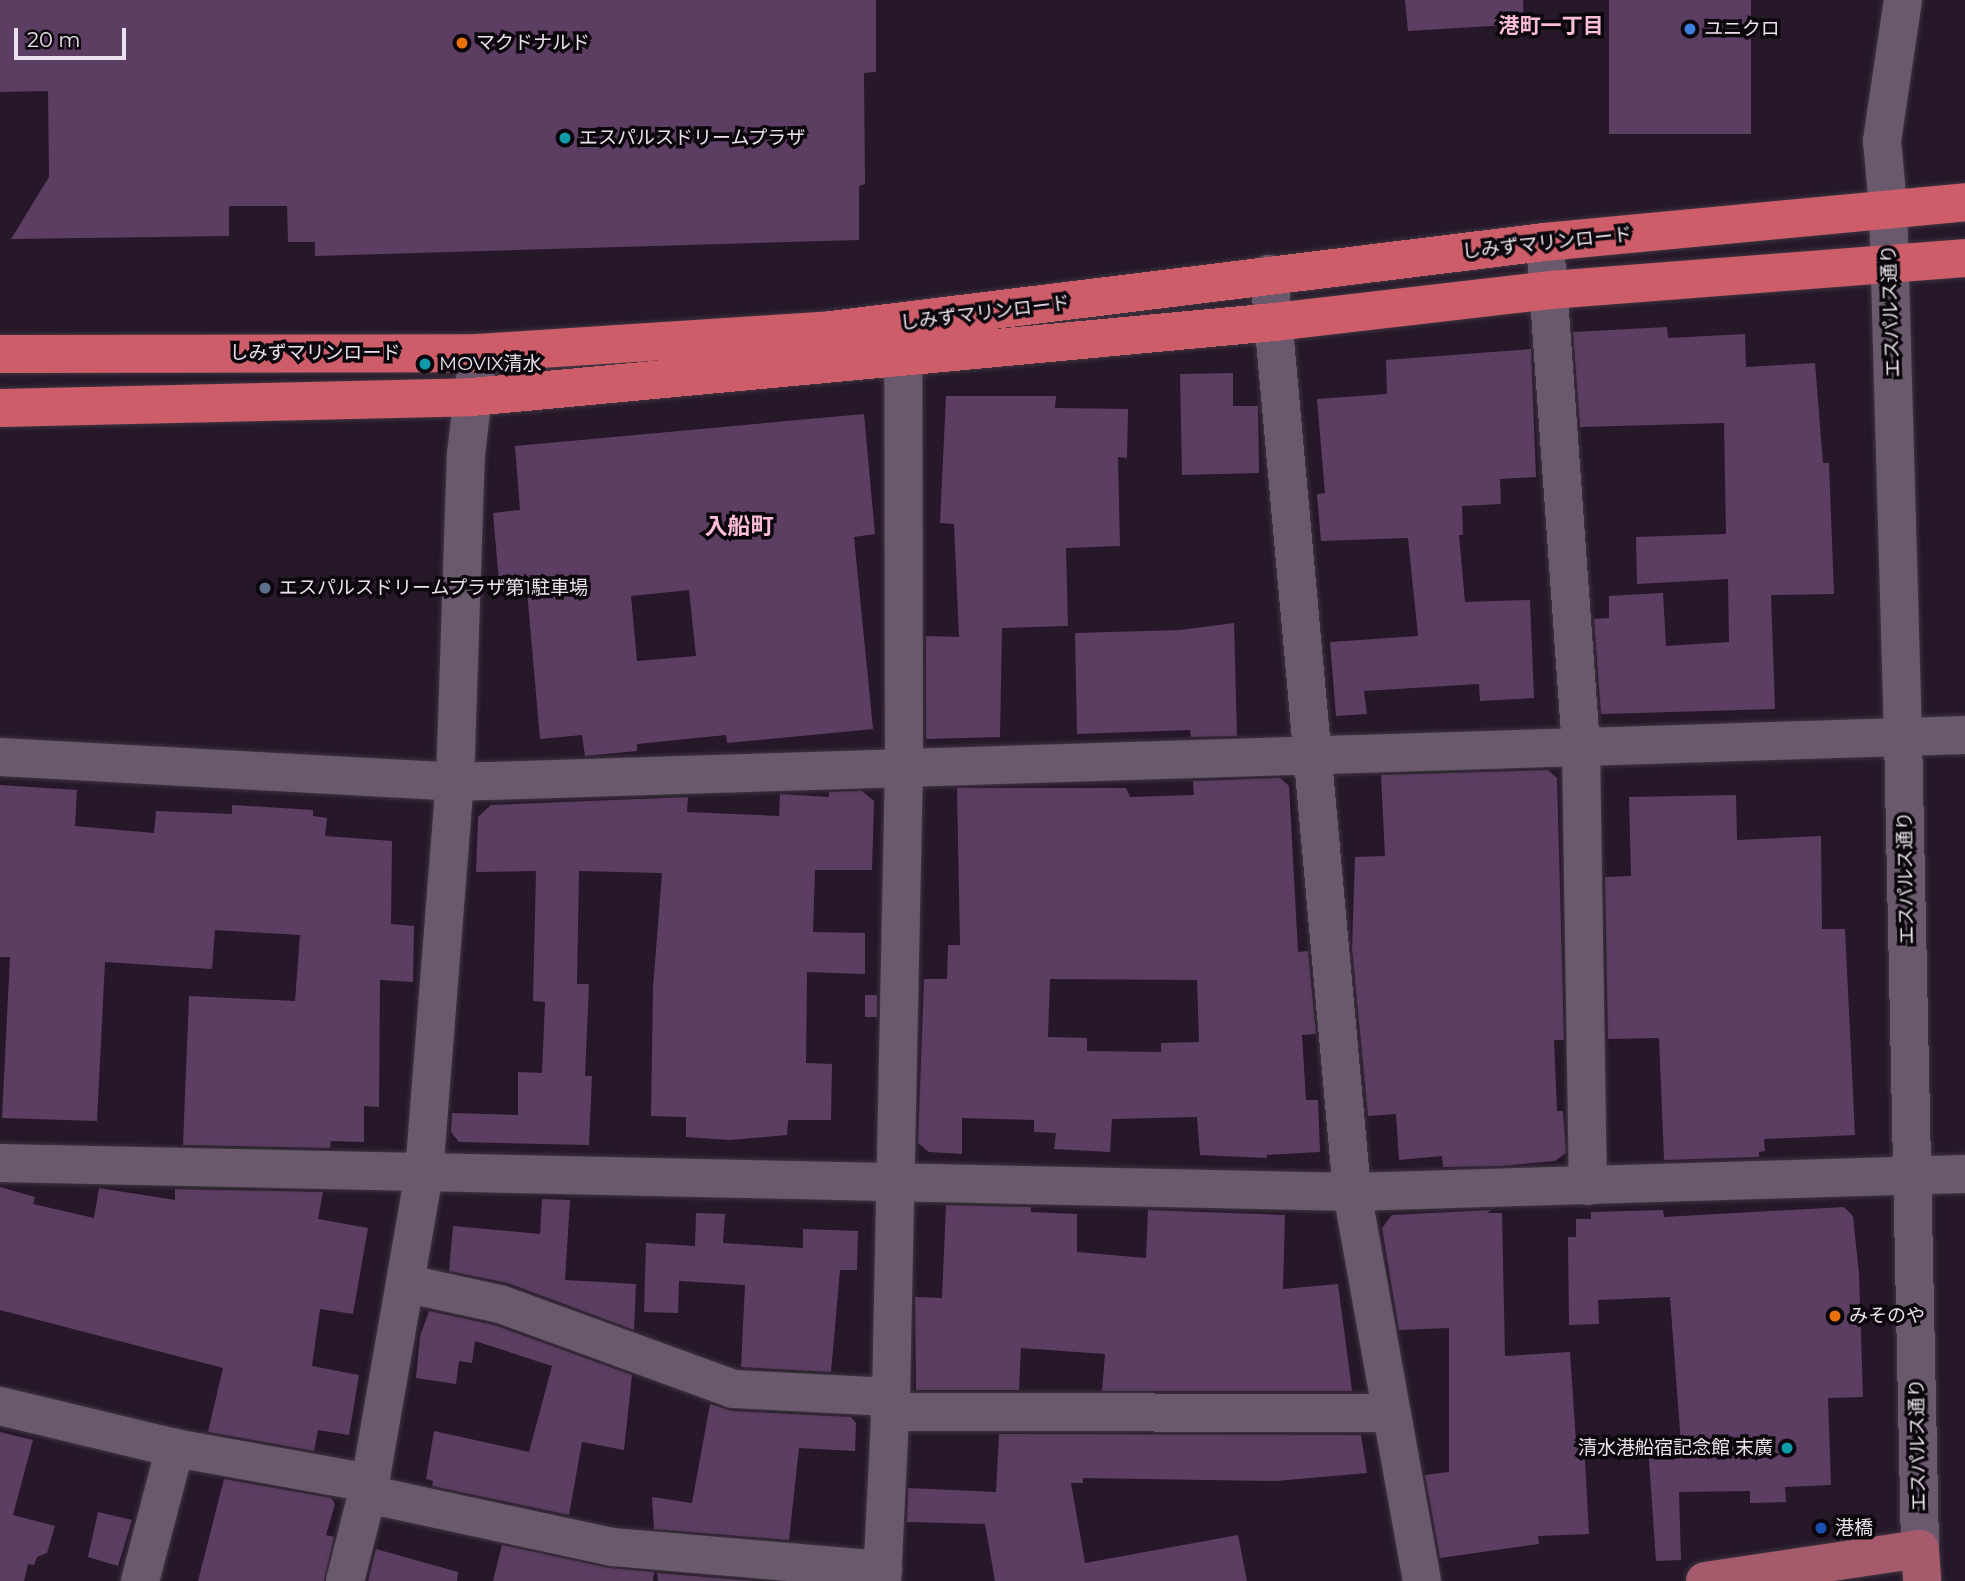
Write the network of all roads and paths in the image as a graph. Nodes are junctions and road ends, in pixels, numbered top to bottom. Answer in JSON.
{"nodes":[{"id":1,"x":1903,"y":0,"type":"edge"},
{"id":2,"x":1965,"y":201,"type":"edge"},
{"id":3,"x":1888,"y":206,"type":"junction"},
{"id":4,"x":1545,"y":243,"type":"junction"},
{"id":5,"x":1965,"y":258,"type":"edge"},
{"id":6,"x":1889,"y":265,"type":"junction"},
{"id":7,"x":1269,"y":274,"type":"junction"},
{"id":8,"x":1550,"y":289,"type":"junction"},
{"id":9,"x":1275,"y":322,"type":"junction"},
{"id":10,"x":902,"y":340,"type":"junction"},
{"id":11,"x":478,"y":352,"type":"junction"},
{"id":12,"x":0,"y":354,"type":"edge"},
{"id":13,"x":472,"y":397,"type":"junction"},
{"id":14,"x":0,"y":408,"type":"edge"},
{"id":15,"x":1903,"y":735,"type":"junction"},
{"id":16,"x":1965,"y":735,"type":"edge"},
{"id":17,"x":1581,"y":747,"type":"junction"},
{"id":18,"x":1316,"y":753,"type":"junction"},
{"id":19,"x":0,"y":757,"type":"edge"},
{"id":20,"x":904,"y":766,"type":"junction"},
{"id":21,"x":454,"y":782,"type":"junction"},
{"id":22,"x":0,"y":1163,"type":"edge"},
{"id":23,"x":424,"y":1173,"type":"junction"},
{"id":24,"x":1965,"y":1174,"type":"edge"},
{"id":25,"x":1913,"y":1175,"type":"junction"},
{"id":26,"x":895,"y":1180,"type":"junction"},
{"id":27,"x":1588,"y":1186,"type":"junction"},
{"id":28,"x":1352,"y":1192,"type":"junction"},
{"id":29,"x":408,"y":1284,"type":"junction"},
{"id":30,"x":890,"y":1404,"type":"junction"},
{"id":31,"x":0,"y":1406,"type":"edge"},
{"id":32,"x":1391,"y":1413,"type":"junction"},
{"id":33,"x":175,"y":1448,"type":"junction"},
{"id":34,"x":368,"y":1488,"type":"junction"},
{"id":35,"x":1921,"y":1565,"type":"edge"},
{"id":36,"x":883,"y":1576,"type":"edge"},
{"id":37,"x":140,"y":1581,"type":"edge"},
{"id":38,"x":345,"y":1581,"type":"edge"},
{"id":39,"x":1422,"y":1581,"type":"edge"},
{"id":40,"x":1704,"y":1581,"type":"edge"}],
"edges":[{"from":1,"to":3,"type":"street","name":"エスパルス通り"},
{"from":2,"to":3,"type":"highway","name":"しみずマリンロード"},
{"from":3,"to":4,"type":"highway","name":"しみずマリンロード"},
{"from":3,"to":6,"type":"street","name":"エスパルス通り"},
{"from":4,"to":7,"type":"highway","name":"しみずマリンロード"},
{"from":4,"to":8,"type":"street"},
{"from":5,"to":6,"type":"highway","name":"しみずマリンロード"},
{"from":6,"to":8,"type":"highway","name":"しみずマリンロード"},
{"from":6,"to":15,"type":"street","name":"エスパルス通り"},
{"from":7,"to":9,"type":"street"},
{"from":7,"to":10,"type":"highway","name":"しみずマリンロード"},
{"from":8,"to":9,"type":"highway","name":"しみずマリンロード"},
{"from":8,"to":17,"type":"street"},
{"from":9,"to":10,"type":"highway","name":"しみずマリンロード"},
{"from":9,"to":18,"type":"street"},
{"from":10,"to":11,"type":"highway","name":"しみずマリンロード"},
{"from":10,"to":13,"type":"highway"},
{"from":10,"to":20,"type":"street"},
{"from":11,"to":12,"type":"highway","name":"しみずマリンロード"},
{"from":11,"to":13,"type":"street"},
{"from":13,"to":14,"type":"highway"},
{"from":13,"to":21,"type":"street"},
{"from":15,"to":16,"type":"street"},
{"from":15,"to":17,"type":"street"},
{"from":15,"to":25,"type":"street","name":"エスパルス通り"},
{"from":17,"to":18,"type":"street"},
{"from":17,"to":27,"type":"street"},
{"from":18,"to":20,"type":"street"},
{"from":18,"to":28,"type":"street"},
{"from":19,"to":21,"type":"street"},
{"from":20,"to":21,"type":"street"},
{"from":20,"to":26,"type":"street"},
{"from":21,"to":23,"type":"street"},
{"from":22,"to":23,"type":"street"},
{"from":23,"to":26,"type":"street"},
{"from":23,"to":29,"type":"street"},
{"from":24,"to":25,"type":"street"},
{"from":25,"to":27,"type":"street"},
{"from":25,"to":35,"type":"street","name":"エスパルス通り"},
{"from":26,"to":28,"type":"street"},
{"from":26,"to":30,"type":"street"},
{"from":27,"to":28,"type":"street"},
{"from":28,"to":32,"type":"street"},
{"from":29,"to":30,"type":"street"},
{"from":29,"to":34,"type":"street"},
{"from":30,"to":32,"type":"street"},
{"from":30,"to":36,"type":"street"},
{"from":31,"to":33,"type":"street"},
{"from":32,"to":39,"type":"street"},
{"from":33,"to":34,"type":"street"},
{"from":33,"to":37,"type":"street"},
{"from":34,"to":36,"type":"street"},
{"from":34,"to":38,"type":"street"},
{"from":35,"to":40,"type":"main road"}]}
